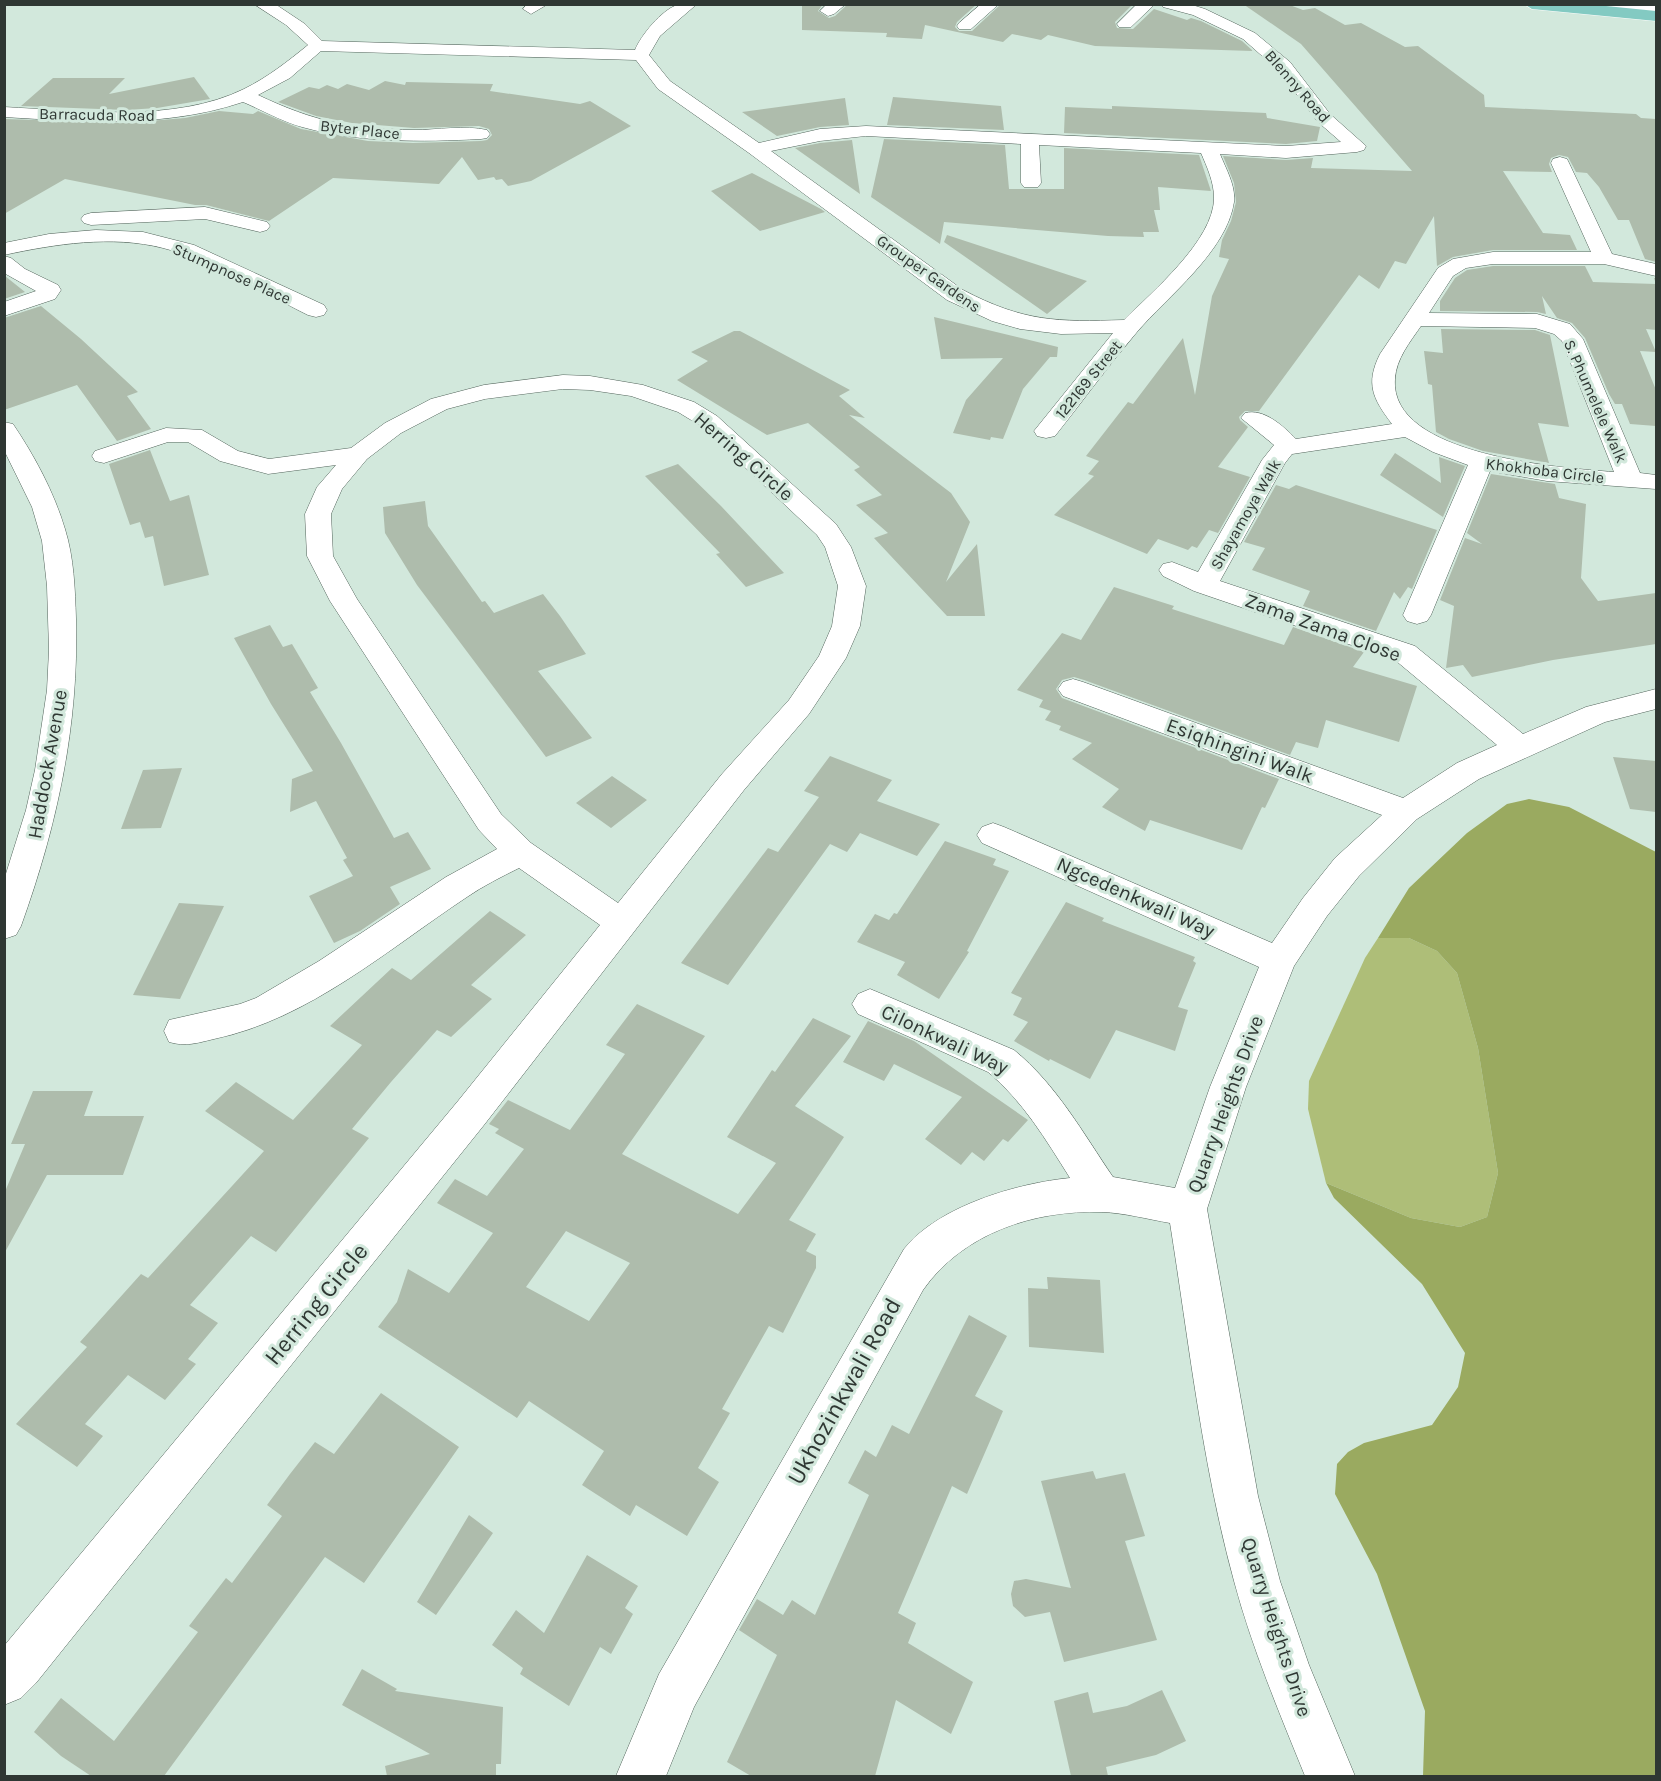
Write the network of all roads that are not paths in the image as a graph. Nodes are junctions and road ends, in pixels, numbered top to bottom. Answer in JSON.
{"nodes":[{"id":1,"x":262,"y":4,"type":"edge"},
{"id":2,"x":689,"y":4,"type":"edge"},
{"id":3,"x":991,"y":4,"type":"edge"},
{"id":4,"x":1147,"y":4,"type":"edge"},
{"id":5,"x":1169,"y":4,"type":"edge"},
{"id":6,"x":1532,"y":4,"type":"edge"},
{"id":7,"x":1616,"y":4,"type":"edge"},
{"id":8,"x":1656,"y":8,"type":"edge"},
{"id":9,"x":1656,"y":16,"type":"edge"},
{"id":10,"x":1125,"y":24,"type":"dead end"},
{"id":11,"x":965,"y":26,"type":"dead end"},
{"id":12,"x":317,"y":46,"type":"junction"},
{"id":13,"x":641,"y":55,"type":"junction"},
{"id":14,"x":245,"y":96,"type":"junction"},
{"id":15,"x":4,"y":112,"type":"edge"},
{"id":16,"x":481,"y":134,"type":"dead end"},
{"id":17,"x":1030,"y":139,"type":"junction"},
{"id":18,"x":756,"y":148,"type":"junction"},
{"id":19,"x":1208,"y":148,"type":"junction"},
{"id":20,"x":1560,"y":163,"type":"dead end"},
{"id":21,"x":1031,"y":183,"type":"dead end"},
{"id":22,"x":260,"y":226,"type":"dead end"},
{"id":23,"x":4,"y":238,"type":"edge"},
{"id":24,"x":4,"y":249,"type":"edge"},
{"id":25,"x":1604,"y":258,"type":"junction"},
{"id":26,"x":4,"y":262,"type":"edge"},
{"id":27,"x":1656,"y":270,"type":"edge"},
{"id":28,"x":4,"y":310,"type":"edge"},
{"id":29,"x":316,"y":310,"type":"dead end"},
{"id":30,"x":1413,"y":319,"type":"junction"},
{"id":31,"x":1130,"y":326,"type":"junction"},
{"id":32,"x":1253,"y":418,"type":"dead end"},
{"id":33,"x":4,"y":429,"type":"edge"},
{"id":34,"x":1409,"y":429,"type":"junction"},
{"id":35,"x":1046,"y":431,"type":"dead end"},
{"id":36,"x":1289,"y":446,"type":"junction"},
{"id":37,"x":358,"y":454,"type":"junction"},
{"id":38,"x":104,"y":456,"type":"dead end"},
{"id":39,"x":1481,"y":462,"type":"junction"},
{"id":40,"x":1630,"y":480,"type":"junction"},
{"id":41,"x":1656,"y":482,"type":"edge"},
{"id":42,"x":1172,"y":570,"type":"dead end"},
{"id":43,"x":1204,"y":585,"type":"junction"},
{"id":44,"x":1417,"y":615,"type":"dead end"},
{"id":45,"x":1073,"y":689,"type":"dead end"},
{"id":46,"x":1656,"y":699,"type":"edge"},
{"id":47,"x":1520,"y":747,"type":"junction"},
{"id":48,"x":1406,"y":811,"type":"junction"},
{"id":49,"x":993,"y":835,"type":"dead end"},
{"id":50,"x":520,"y":852,"type":"junction"},
{"id":51,"x":621,"y":922,"type":"junction"},
{"id":52,"x":4,"y":926,"type":"edge"},
{"id":53,"x":1279,"y":961,"type":"junction"},
{"id":54,"x":870,"y":1004,"type":"dead end"},
{"id":55,"x":182,"y":1031,"type":"dead end"},
{"id":56,"x":1102,"y":1194,"type":"junction"},
{"id":57,"x":1187,"y":1209,"type":"junction"},
{"id":58,"x":4,"y":1681,"type":"edge"},
{"id":59,"x":641,"y":1776,"type":"edge"},
{"id":60,"x":1330,"y":1776,"type":"edge"}],
"edges":[{"from":1,"to":12,"type":"street"},
{"from":2,"to":13,"type":"street"},
{"from":3,"to":11,"type":"street"},
{"from":4,"to":10,"type":"street"},
{"from":5,"to":19,"type":"street","name":"Blenny Road"},
{"from":6,"to":9,"type":"main road"},
{"from":7,"to":8,"type":"street"},
{"from":12,"to":13,"type":"street"},
{"from":12,"to":14,"type":"street","name":"Barracuda Road"},
{"from":13,"to":18,"type":"street","name":"Grouper Gardens"},
{"from":14,"to":15,"type":"street","name":"Barracuda Road"},
{"from":14,"to":16,"type":"street","name":"Byter Place"},
{"from":17,"to":18,"type":"street"},
{"from":17,"to":19,"type":"street"},
{"from":17,"to":21,"type":"street"},
{"from":18,"to":31,"type":"street","name":"Grouper Gardens"},
{"from":19,"to":31,"type":"street"},
{"from":20,"to":25,"type":"street"},
{"from":22,"to":23,"type":"street"},
{"from":24,"to":29,"type":"street","name":"Stumpnose Place"},
{"from":25,"to":27,"type":"street","name":"Khokhoba Circle"},
{"from":25,"to":30,"type":"street","name":"Khokhoba Circle"},
{"from":26,"to":28,"type":"street"},
{"from":30,"to":34,"type":"street","name":"Khokhoba Circle"},
{"from":30,"to":40,"type":"street","name":"S. Phumelele Walk"},
{"from":31,"to":35,"type":"street","name":"122169 Street"},
{"from":32,"to":36,"type":"street","name":"Shayamoya Walk"},
{"from":33,"to":52,"type":"street","name":"Haddock Avenue"},
{"from":34,"to":36,"type":"street","name":"Shayamoya Walk"},
{"from":34,"to":39,"type":"street","name":"Khokhoba Circle"},
{"from":36,"to":43,"type":"street","name":"Shayamoya Walk"},
{"from":37,"to":38,"type":"street"},
{"from":37,"to":50,"type":"street","name":"Herring Circle"},
{"from":37,"to":51,"type":"street","name":"Herring Circle"},
{"from":39,"to":40,"type":"street","name":"Khokhoba Circle"},
{"from":39,"to":44,"type":"street"},
{"from":40,"to":41,"type":"street","name":"Khokhoba Circle"},
{"from":42,"to":43,"type":"street","name":"Zama Zama Close"},
{"from":43,"to":47,"type":"street","name":"Zama Zama Close"},
{"from":45,"to":48,"type":"street","name":"Esiqhingini Walk"},
{"from":46,"to":47,"type":"street","name":"Quarry Heights Drive"},
{"from":47,"to":48,"type":"street","name":"Quarry Heights Drive"},
{"from":48,"to":53,"type":"street","name":"Quarry Heights Drive"},
{"from":49,"to":53,"type":"street","name":"Ngcedenkwali Way"},
{"from":50,"to":51,"type":"street","name":"Herring Circle"},
{"from":50,"to":55,"type":"street"},
{"from":51,"to":58,"type":"street","name":"Herring Circle"},
{"from":53,"to":57,"type":"street","name":"Quarry Heights Drive"},
{"from":54,"to":56,"type":"street","name":"Cilonkwali Way"},
{"from":56,"to":57,"type":"street","name":"Ukhozinkwali Road"},
{"from":56,"to":59,"type":"street","name":"Ukhozinkwali Road"},
{"from":57,"to":60,"type":"street","name":"Quarry Heights Drive"}]}
